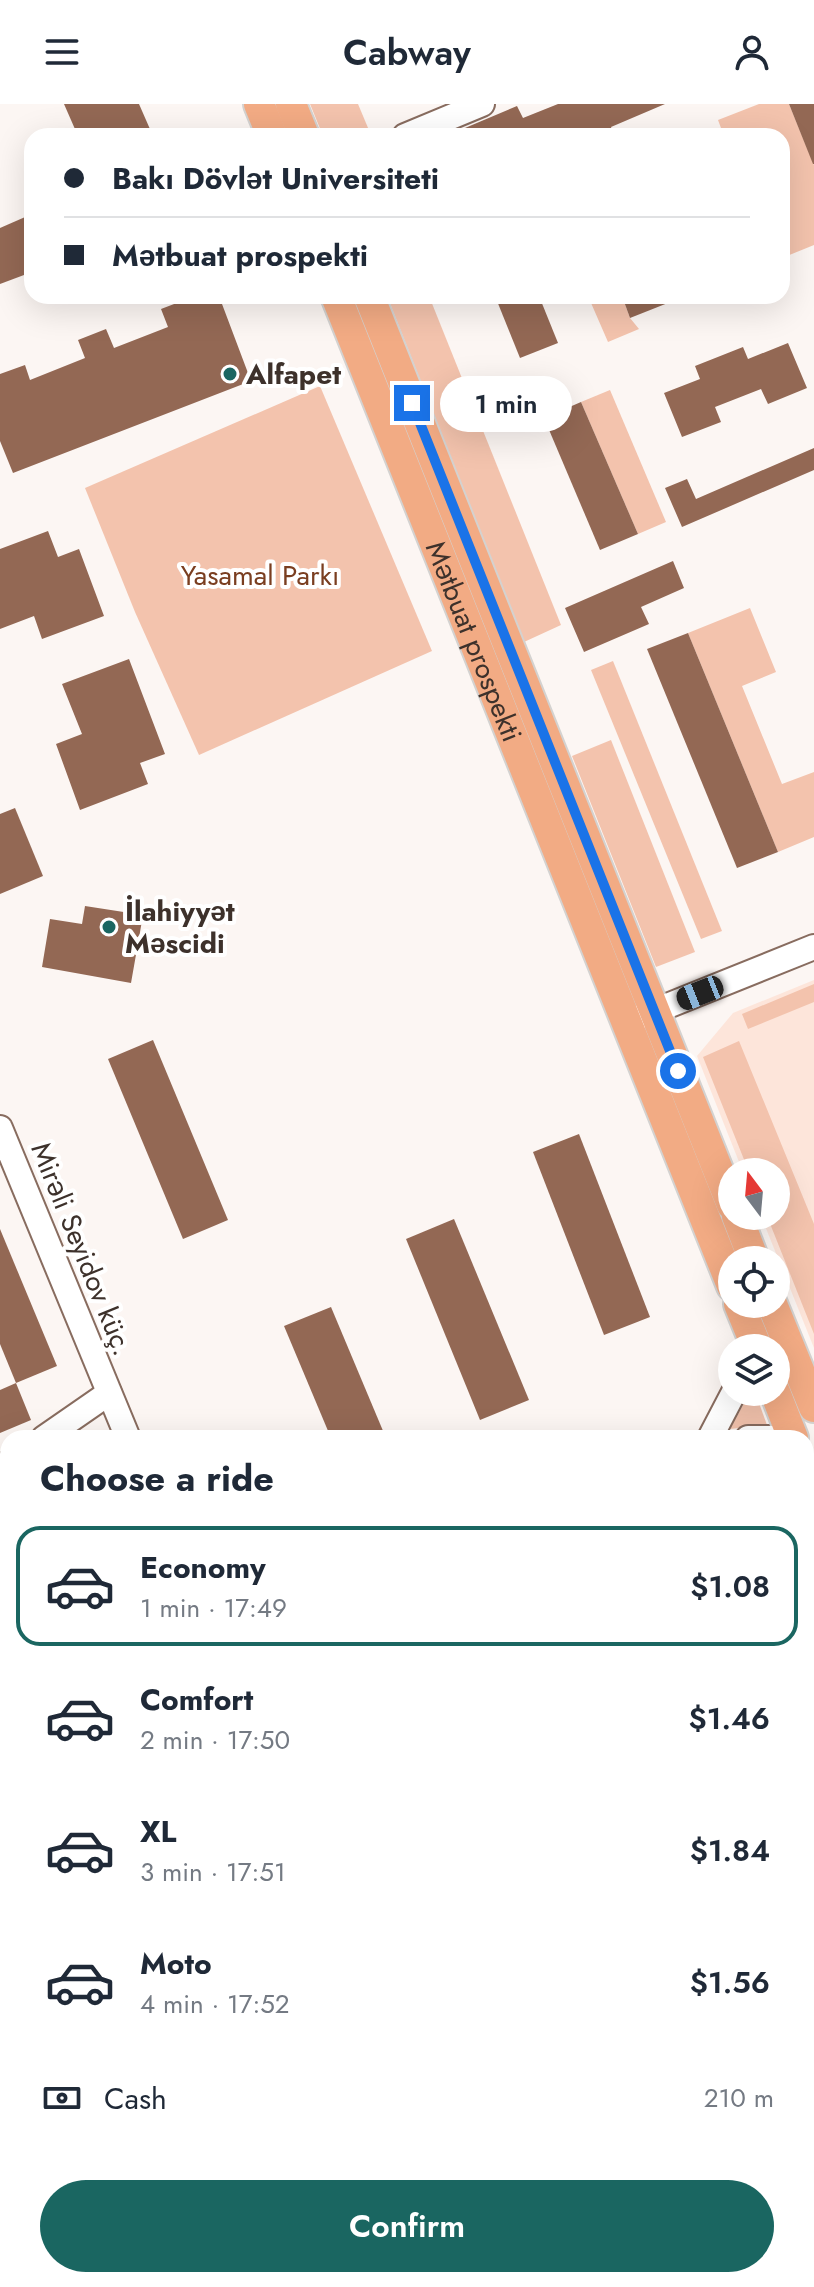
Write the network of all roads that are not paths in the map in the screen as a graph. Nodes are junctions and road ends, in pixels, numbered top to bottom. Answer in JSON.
{"nodes":[{"id":1,"x":259,"y":104,"type":"edge"},
{"id":2,"x":291,"y":104,"type":"edge"},
{"id":3,"x":482,"y":104,"type":"edge"},
{"id":4,"x":269,"y":128,"type":"edge"},
{"id":5,"x":301,"y":128,"type":"edge"},
{"id":6,"x":424,"y":128,"type":"edge"},
{"id":7,"x":339,"y":304,"type":"edge"},
{"id":8,"x":372,"y":304,"type":"edge"},
{"id":9,"x":814,"y":947,"type":"edge"},
{"id":10,"x":627,"y":983,"type":"junction"},
{"id":11,"x":653,"y":1012,"type":"junction"},
{"id":12,"x":655,"y":1053,"type":"junction"},
{"id":13,"x":0,"y":1128,"type":"edge"},
{"id":14,"x":718,"y":1177,"type":"edge"},
{"id":15,"x":719,"y":1246,"type":"edge"},
{"id":16,"x":778,"y":1318,"type":"edge"},
{"id":17,"x":109,"y":1393,"type":"junction"},
{"id":18,"x":727,"y":1406,"type":"edge"},
{"id":19,"x":780,"y":1406,"type":"edge"},
{"id":20,"x":814,"y":1407,"type":"edge"},
{"id":21,"x":56,"y":1430,"type":"edge"},
{"id":22,"x":125,"y":1430,"type":"edge"},
{"id":23,"x":714,"y":1430,"type":"edge"},
{"id":24,"x":790,"y":1430,"type":"edge"}],
"edges":[{"from":1,"to":4,"type":"main road"},
{"from":2,"to":5,"type":"main road"},
{"from":3,"to":6,"type":"street"},
{"from":7,"to":10,"type":"main road","name":"Mətbuat prospekti"},
{"from":8,"to":10,"type":"main road","name":"Mətbuat prospekti"},
{"from":9,"to":11,"type":"street"},
{"from":10,"to":11,"type":"main road"},
{"from":11,"to":12,"type":"main road"},
{"from":12,"to":14,"type":"main road"},
{"from":12,"to":15,"type":"main road"},
{"from":13,"to":17,"type":"street","name":"Mirəli Seyidov küç."},
{"from":16,"to":20,"type":"main road"},
{"from":17,"to":21,"type":"street"},
{"from":17,"to":22,"type":"street","name":"Mirəli Seyidov küç."},
{"from":18,"to":23,"type":"street"},
{"from":19,"to":24,"type":"main road"}]}
